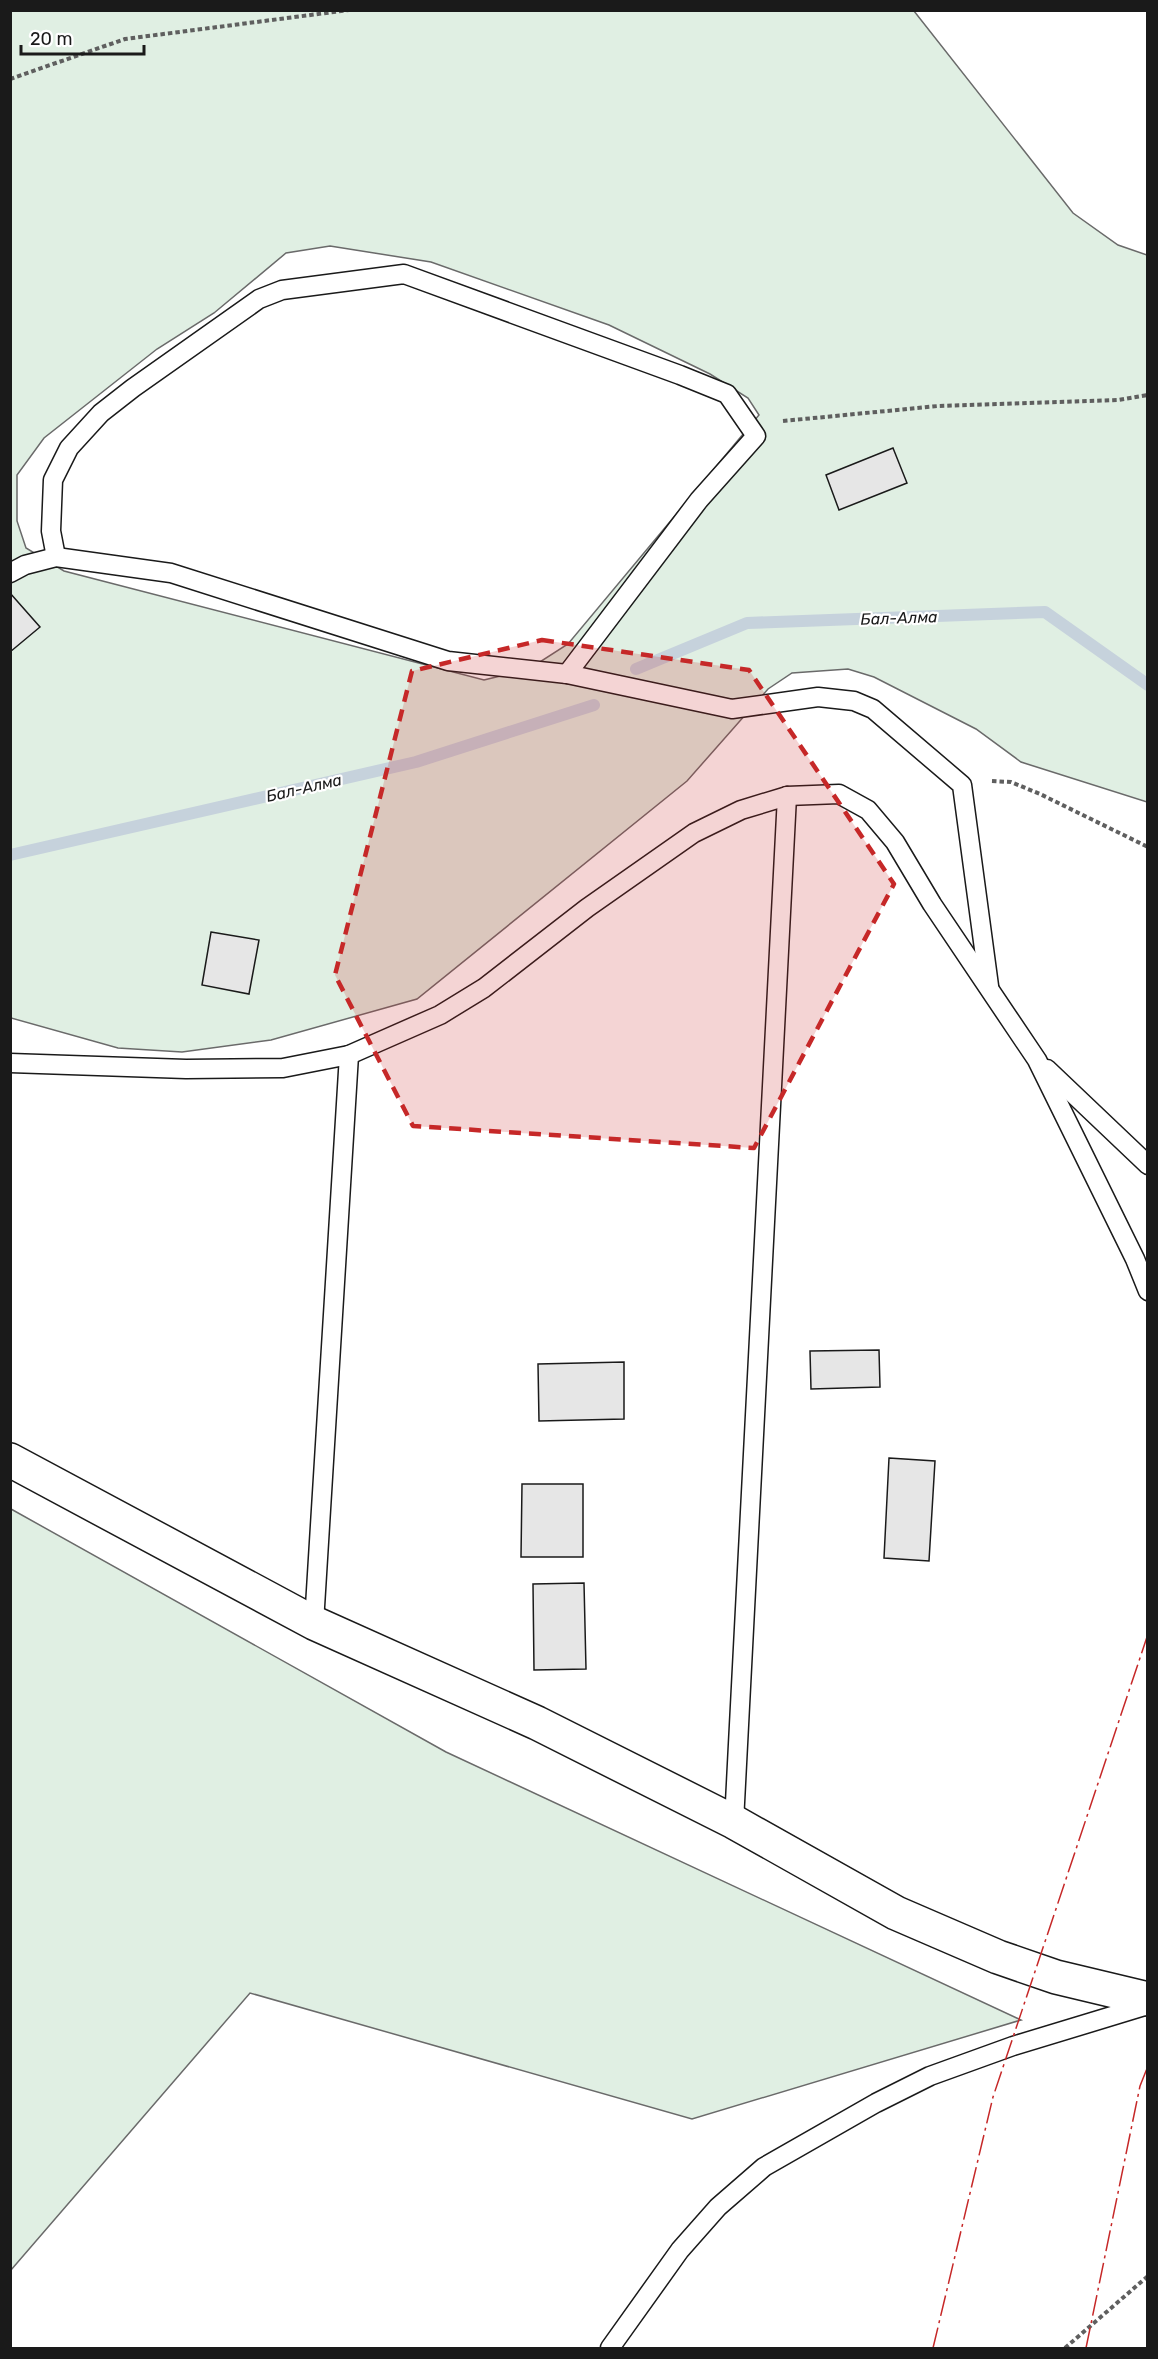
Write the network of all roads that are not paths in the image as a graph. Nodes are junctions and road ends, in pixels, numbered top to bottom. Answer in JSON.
{"nodes":[{"id":1,"x":56,"y":557,"type":"junction"},
{"id":2,"x":10,"y":573,"type":"edge"},
{"id":3,"x":567,"y":674,"type":"junction"},
{"id":4,"x":787,"y":796,"type":"junction"},
{"id":5,"x":990,"y":992,"type":"junction"},
{"id":6,"x":349,"y":1055,"type":"junction"},
{"id":7,"x":1037,"y":1060,"type":"junction"},
{"id":8,"x":10,"y":1063,"type":"edge"},
{"id":9,"x":1148,"y":1165,"type":"edge"},
{"id":10,"x":1148,"y":1291,"type":"edge"},
{"id":11,"x":10,"y":1460,"type":"edge"},
{"id":12,"x":314,"y":1623,"type":"junction"},
{"id":13,"x":734,"y":1822,"type":"junction"},
{"id":14,"x":1148,"y":1999,"type":"edge"},
{"id":15,"x":1148,"y":2005,"type":"edge"},
{"id":16,"x":609,"y":2349,"type":"edge"}],
"edges":[{"from":1,"to":2,"type":"lane"},
{"from":1,"to":3,"type":"lane"},
{"from":1,"to":3,"type":"lane"},
{"from":3,"to":5,"type":"lane"},
{"from":4,"to":5,"type":"lane"},
{"from":4,"to":6,"type":"lane"},
{"from":4,"to":13,"type":"lane"},
{"from":5,"to":7,"type":"lane"},
{"from":6,"to":8,"type":"lane"},
{"from":6,"to":12,"type":"lane"},
{"from":7,"to":9,"type":"lane"},
{"from":7,"to":10,"type":"lane"},
{"from":11,"to":12,"type":"street"},
{"from":12,"to":13,"type":"street"},
{"from":13,"to":14,"type":"street"},
{"from":15,"to":16,"type":"lane"}]}
